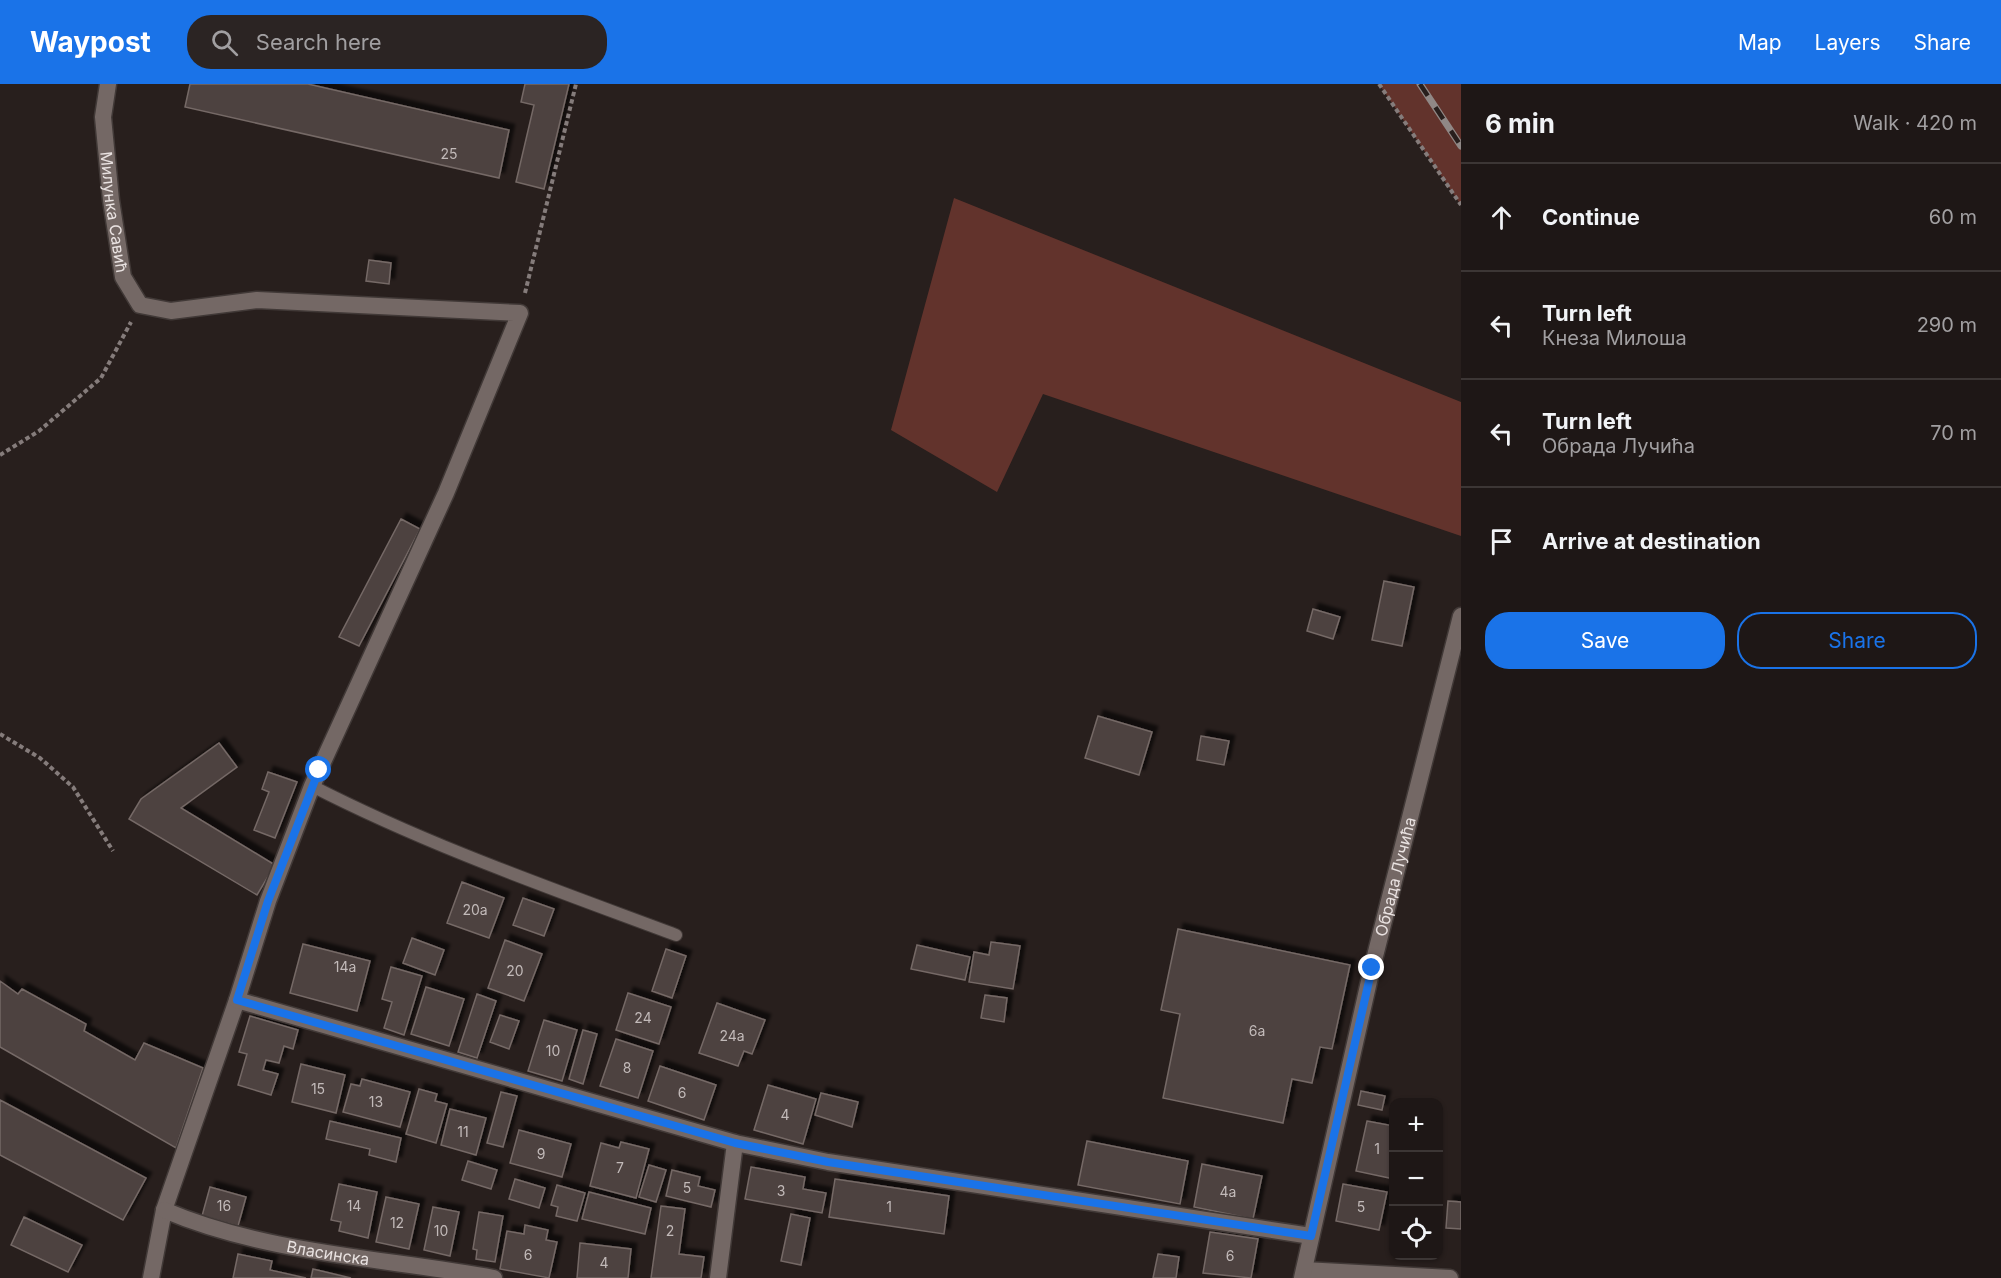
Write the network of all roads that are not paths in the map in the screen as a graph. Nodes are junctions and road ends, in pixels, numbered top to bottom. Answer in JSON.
{"nodes":[{"id":1,"x":108,"y":84,"type":"edge"},
{"id":2,"x":1461,"y":616,"type":"edge"},
{"id":3,"x":312,"y":786,"type":"junction"},
{"id":4,"x":676,"y":935,"type":"dead end"},
{"id":5,"x":237,"y":1000,"type":"junction"},
{"id":6,"x":735,"y":1143,"type":"junction"},
{"id":7,"x":164,"y":1210,"type":"junction"},
{"id":8,"x":1311,"y":1236,"type":"junction"},
{"id":9,"x":1303,"y":1274,"type":"edge"},
{"id":10,"x":151,"y":1278,"type":"edge"},
{"id":11,"x":494,"y":1278,"type":"edge"},
{"id":12,"x":718,"y":1278,"type":"edge"},
{"id":13,"x":1450,"y":1278,"type":"edge"}],
"edges":[{"from":1,"to":3,"type":"street","name":"Милунка Савић"},
{"from":2,"to":8,"type":"street","name":"Обрада Лучића"},
{"from":3,"to":4,"type":"lane"},
{"from":3,"to":5,"type":"street"},
{"from":5,"to":6,"type":"street"},
{"from":5,"to":7,"type":"street"},
{"from":6,"to":8,"type":"street"},
{"from":6,"to":12,"type":"street"},
{"from":7,"to":10,"type":"street"},
{"from":7,"to":11,"type":"street","name":"Власинска"},
{"from":8,"to":9,"type":"street","name":"Обрада Лучића"},
{"from":9,"to":13,"type":"street"}]}
